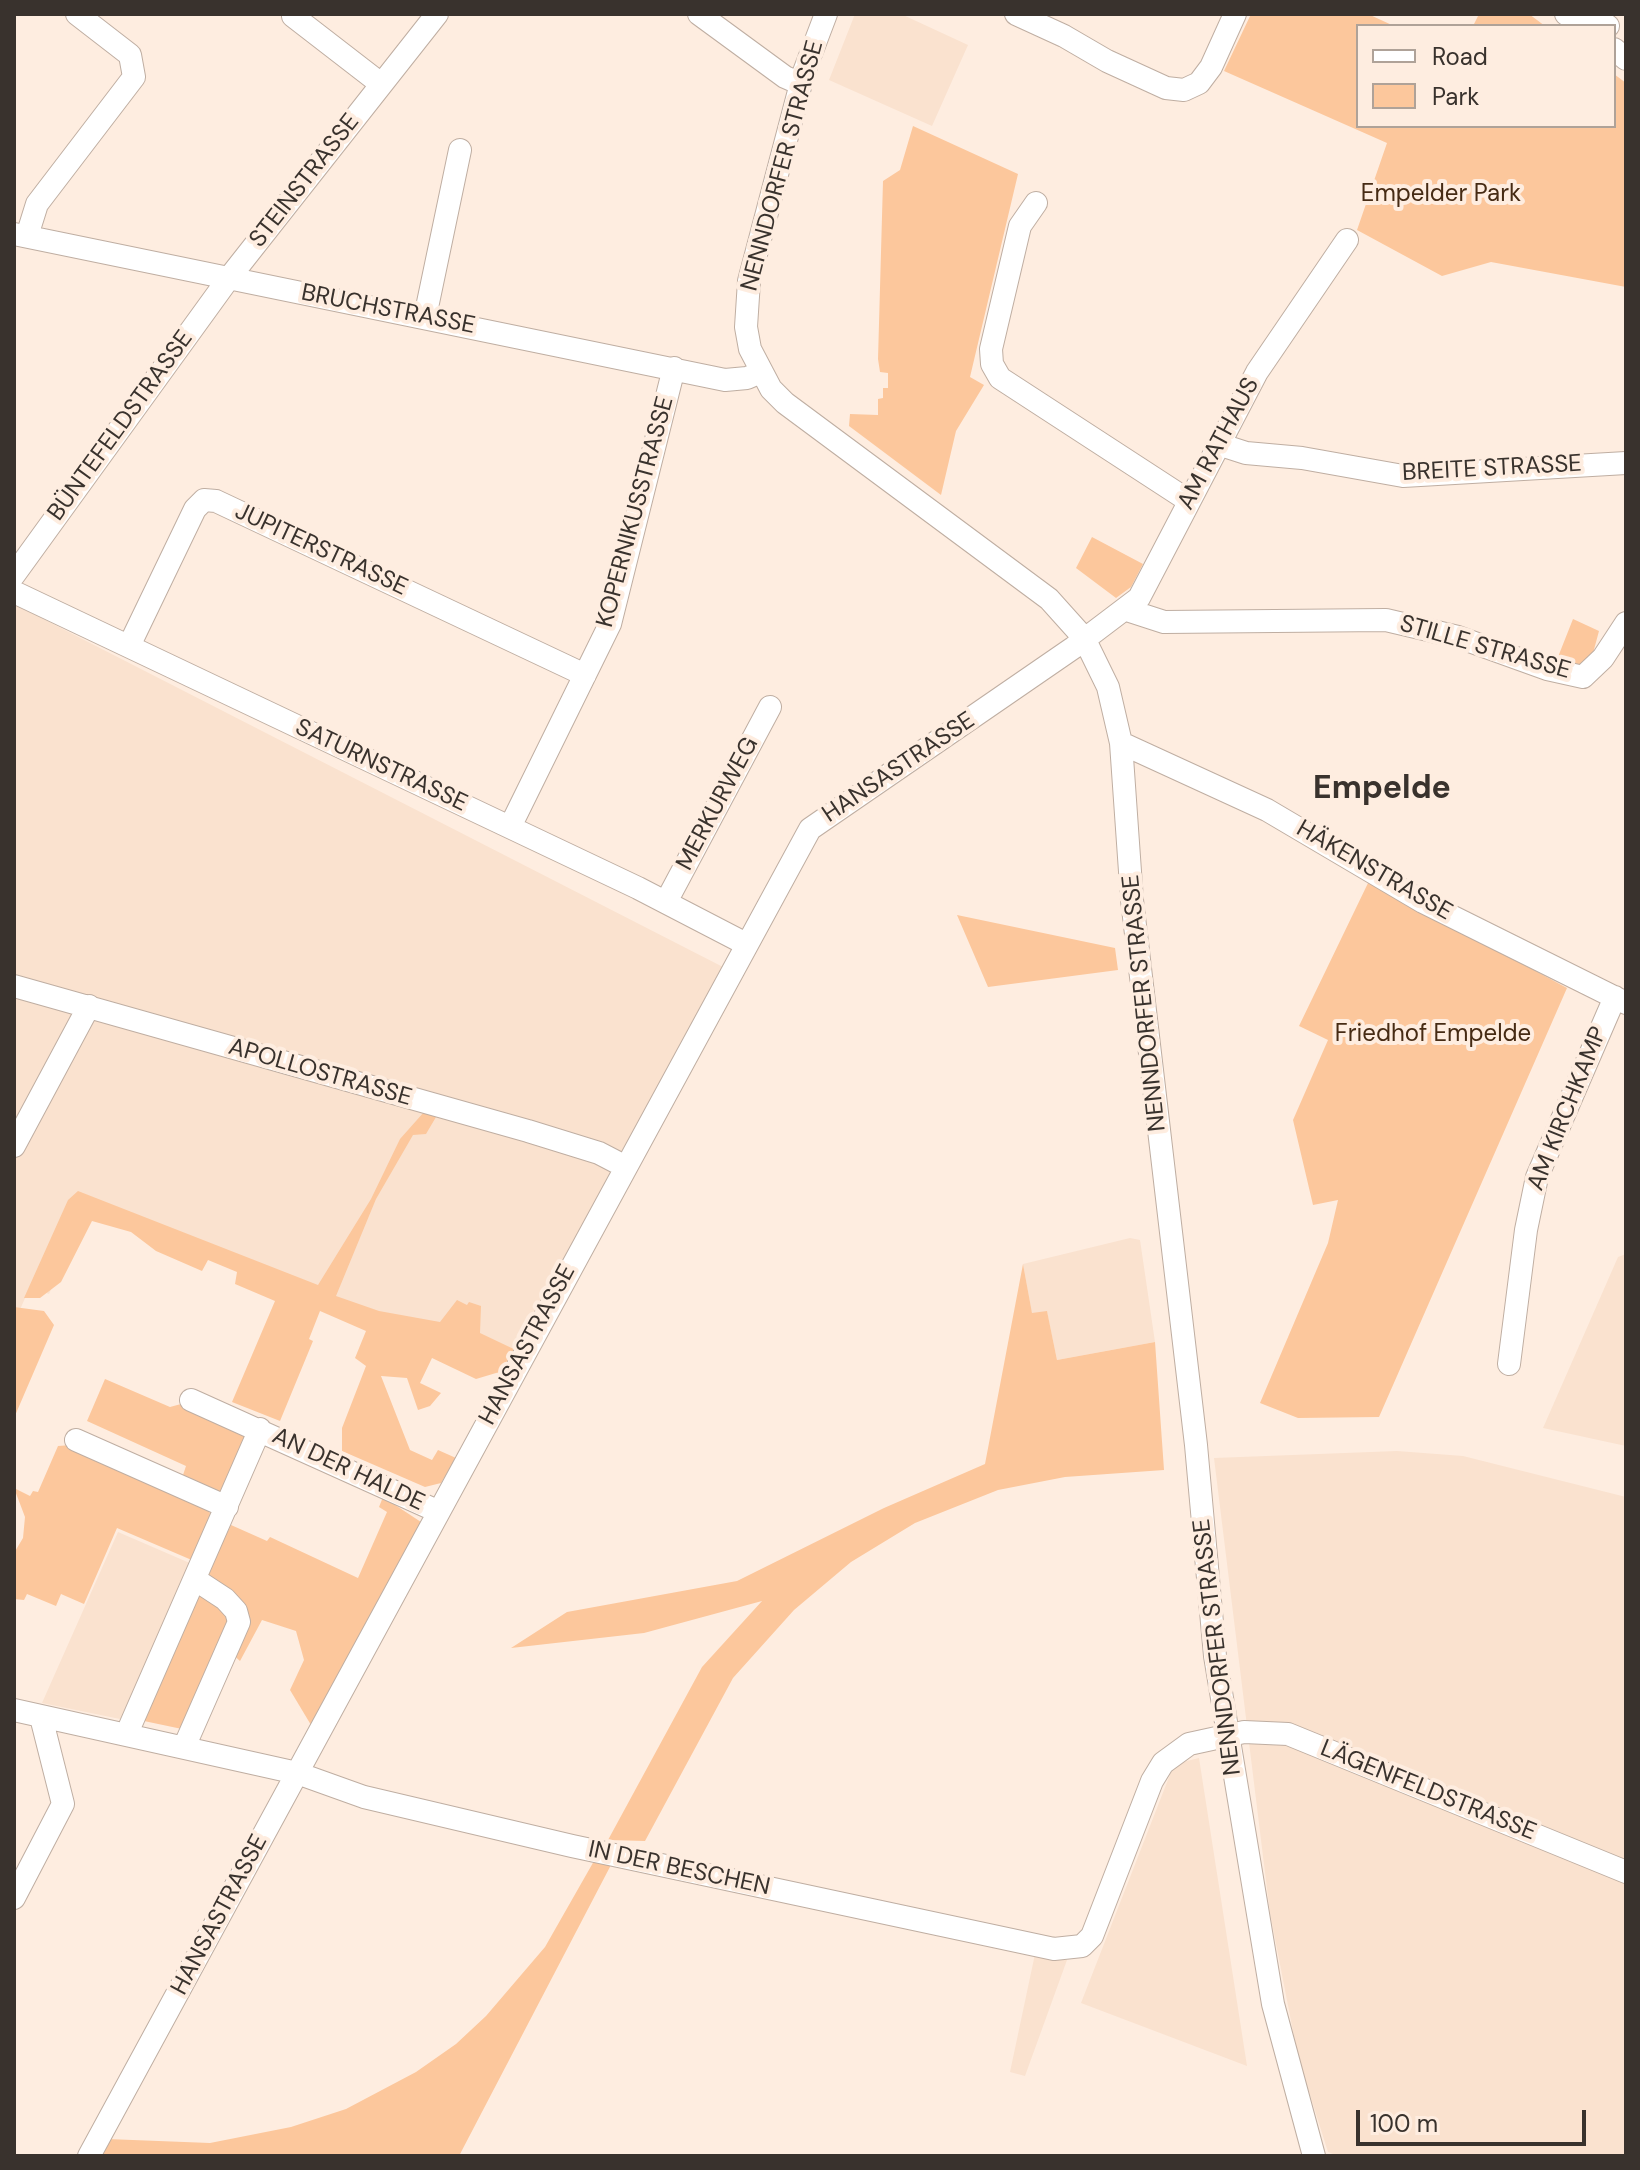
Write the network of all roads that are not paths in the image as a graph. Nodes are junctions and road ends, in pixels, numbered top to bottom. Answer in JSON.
{"nodes":[{"id":1,"x":77,"y":14,"type":"edge"},
{"id":2,"x":437,"y":14,"type":"edge"},
{"id":3,"x":699,"y":14,"type":"edge"},
{"id":4,"x":826,"y":14,"type":"edge"},
{"id":5,"x":1016,"y":14,"type":"edge"},
{"id":6,"x":1235,"y":14,"type":"edge"},
{"id":7,"x":293,"y":16,"type":"dead end"},
{"id":8,"x":381,"y":84,"type":"junction"},
{"id":9,"x":801,"y":84,"type":"junction"},
{"id":10,"x":460,"y":150,"type":"dead end"},
{"id":11,"x":1036,"y":203,"type":"dead end"},
{"id":12,"x":21,"y":235,"type":"edge"},
{"id":13,"x":1347,"y":240,"type":"dead end"},
{"id":14,"x":229,"y":278,"type":"junction"},
{"id":15,"x":425,"y":317,"type":"junction"},
{"id":16,"x":674,"y":368,"type":"junction"},
{"id":17,"x":761,"y":372,"type":"junction"},
{"id":18,"x":1218,"y":444,"type":"junction"},
{"id":19,"x":1626,"y":463,"type":"edge"},
{"id":20,"x":1189,"y":501,"type":"junction"},
{"id":21,"x":14,"y":575,"type":"edge"},
{"id":22,"x":14,"y":592,"type":"edge"},
{"id":23,"x":1127,"y":610,"type":"junction"},
{"id":24,"x":1626,"y":623,"type":"edge"},
{"id":25,"x":1084,"y":638,"type":"junction"},
{"id":26,"x":129,"y":646,"type":"junction"},
{"id":27,"x":585,"y":675,"type":"junction"},
{"id":28,"x":770,"y":707,"type":"dead end"},
{"id":29,"x":1121,"y":743,"type":"junction"},
{"id":30,"x":510,"y":827,"type":"junction"},
{"id":31,"x":666,"y":902,"type":"junction"},
{"id":32,"x":746,"y":944,"type":"junction"},
{"id":33,"x":14,"y":986,"type":"edge"},
{"id":34,"x":1620,"y":1000,"type":"edge"},
{"id":35,"x":89,"y":1006,"type":"junction"},
{"id":36,"x":14,"y":1146,"type":"edge"},
{"id":37,"x":624,"y":1166,"type":"junction"},
{"id":38,"x":1509,"y":1364,"type":"dead end"},
{"id":39,"x":191,"y":1400,"type":"dead end"},
{"id":40,"x":260,"y":1429,"type":"junction"},
{"id":41,"x":76,"y":1440,"type":"dead end"},
{"id":42,"x":227,"y":1507,"type":"junction"},
{"id":43,"x":437,"y":1511,"type":"junction"},
{"id":44,"x":196,"y":1580,"type":"junction"},
{"id":45,"x":14,"y":1710,"type":"edge"},
{"id":46,"x":41,"y":1717,"type":"junction"},
{"id":47,"x":127,"y":1733,"type":"junction"},
{"id":48,"x":1227,"y":1736,"type":"junction"},
{"id":49,"x":185,"y":1745,"type":"junction"},
{"id":50,"x":297,"y":1773,"type":"junction"},
{"id":51,"x":1626,"y":1872,"type":"edge"},
{"id":52,"x":14,"y":1898,"type":"edge"},
{"id":53,"x":89,"y":2156,"type":"edge"},
{"id":54,"x":1314,"y":2156,"type":"edge"}],
"edges":[{"from":1,"to":12,"type":"street"},
{"from":2,"to":8,"type":"street","name":"STEINSTRASSE"},
{"from":3,"to":9,"type":"street"},
{"from":4,"to":9,"type":"street","name":"NENNDORFER STRASSE"},
{"from":5,"to":6,"type":"street"},
{"from":7,"to":8,"type":"street"},
{"from":8,"to":14,"type":"street","name":"STEINSTRASSE"},
{"from":9,"to":17,"type":"street","name":"NENNDORFER STRASSE"},
{"from":10,"to":15,"type":"street"},
{"from":11,"to":20,"type":"street"},
{"from":12,"to":14,"type":"street","name":"BRUCHSTRASSE"},
{"from":13,"to":18,"type":"street","name":"AM RATHAUS"},
{"from":14,"to":15,"type":"street","name":"BRUCHSTRASSE"},
{"from":14,"to":21,"type":"street","name":"BÜNTEFELDSTRASSE"},
{"from":15,"to":16,"type":"street","name":"BRUCHSTRASSE"},
{"from":16,"to":17,"type":"street","name":"BRUCHSTRASSE"},
{"from":16,"to":27,"type":"street","name":"KOPERNIKUSSTRASSE"},
{"from":17,"to":25,"type":"street","name":"NENNDORFER STRASSE"},
{"from":18,"to":19,"type":"street","name":"BREITE STRASSE"},
{"from":18,"to":20,"type":"street","name":"AM RATHAUS"},
{"from":20,"to":23,"type":"street","name":"AM RATHAUS"},
{"from":22,"to":26,"type":"street","name":"SATURNSTRASSE"},
{"from":23,"to":24,"type":"street","name":"STILLE STRASSE"},
{"from":23,"to":25,"type":"street","name":"AM RATHAUS"},
{"from":25,"to":29,"type":"street","name":"NENNDORFER STRASSE"},
{"from":25,"to":32,"type":"street","name":"HANSASTRASSE"},
{"from":26,"to":27,"type":"street","name":"JUPITERSTRASSE"},
{"from":26,"to":30,"type":"street","name":"SATURNSTRASSE"},
{"from":27,"to":30,"type":"street","name":"KOPERNIKUSSTRASSE"},
{"from":28,"to":31,"type":"street","name":"MERKURWEG"},
{"from":29,"to":34,"type":"street","name":"HÄKENSTRASSE"},
{"from":29,"to":48,"type":"street","name":"NENNDORFER STRASSE"},
{"from":30,"to":31,"type":"street","name":"SATURNSTRASSE"},
{"from":31,"to":32,"type":"street","name":"SATURNSTRASSE"},
{"from":32,"to":37,"type":"street","name":"HANSASTRASSE"},
{"from":33,"to":35,"type":"street","name":"APOLLOSTRASSE"},
{"from":34,"to":38,"type":"street","name":"AM KIRCHKAMP"},
{"from":35,"to":36,"type":"street"},
{"from":35,"to":37,"type":"street","name":"APOLLOSTRASSE"},
{"from":37,"to":43,"type":"street","name":"HANSASTRASSE"},
{"from":39,"to":40,"type":"street","name":"AN DER HALDE"},
{"from":40,"to":42,"type":"street","name":"AN DER HALDE"},
{"from":40,"to":43,"type":"street","name":"AN DER HALDE"},
{"from":41,"to":42,"type":"street"},
{"from":42,"to":44,"type":"street","name":"AN DER HALDE"},
{"from":43,"to":50,"type":"street","name":"HANSASTRASSE"},
{"from":44,"to":47,"type":"street","name":"AN DER HALDE"},
{"from":44,"to":49,"type":"street"},
{"from":45,"to":46,"type":"street","name":"IN DER BESCHEN"},
{"from":46,"to":47,"type":"street","name":"IN DER BESCHEN"},
{"from":46,"to":52,"type":"street"},
{"from":47,"to":49,"type":"street","name":"IN DER BESCHEN"},
{"from":48,"to":50,"type":"street","name":"IN DER BESCHEN"},
{"from":48,"to":51,"type":"street","name":"LÄGENFELDSTRASSE"},
{"from":48,"to":54,"type":"street","name":"NENNDORFER STRASSE"},
{"from":49,"to":50,"type":"street","name":"IN DER BESCHEN"},
{"from":50,"to":53,"type":"street","name":"HANSASTRASSE"}]}
